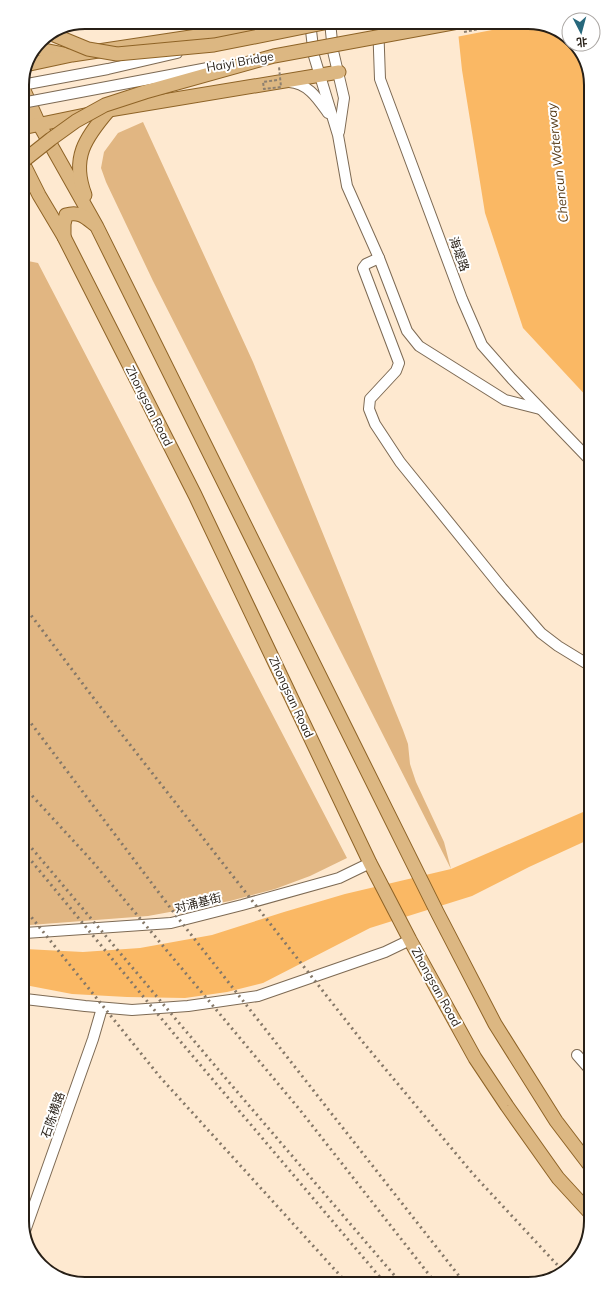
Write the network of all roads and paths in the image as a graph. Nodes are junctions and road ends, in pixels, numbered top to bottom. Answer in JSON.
{"nodes":[{"id":1,"x":235,"y":29,"type":"edge"},
{"id":2,"x":294,"y":29,"type":"edge"},
{"id":3,"x":311,"y":29,"type":"edge"},
{"id":4,"x":330,"y":29,"type":"edge"},
{"id":5,"x":378,"y":29,"type":"edge"},
{"id":6,"x":420,"y":29,"type":"edge"},
{"id":7,"x":58,"y":36,"type":"edge"},
{"id":8,"x":214,"y":45,"type":"junction"},
{"id":9,"x":42,"y":49,"type":"edge"},
{"id":10,"x":72,"y":55,"type":"junction"},
{"id":11,"x":274,"y":56,"type":"junction"},
{"id":12,"x":33,"y":63,"type":"edge"},
{"id":13,"x":339,"y":72,"type":"junction"},
{"id":14,"x":320,"y":76,"type":"junction"},
{"id":15,"x":280,"y":83,"type":"junction"},
{"id":16,"x":29,"y":85,"type":"edge"},
{"id":17,"x":29,"y":102,"type":"edge"},
{"id":18,"x":29,"y":102,"type":"edge"},
{"id":19,"x":109,"y":110,"type":"junction"},
{"id":20,"x":39,"y":124,"type":"junction"},
{"id":21,"x":29,"y":126,"type":"edge"},
{"id":22,"x":338,"y":135,"type":"junction"},
{"id":23,"x":29,"y":156,"type":"edge"},
{"id":24,"x":29,"y":176,"type":"edge"},
{"id":25,"x":29,"y":185,"type":"edge"},
{"id":26,"x":39,"y":195,"type":"junction"},
{"id":27,"x":97,"y":227,"type":"junction"},
{"id":28,"x":64,"y":237,"type":"junction"},
{"id":29,"x":379,"y":258,"type":"junction"},
{"id":30,"x":541,"y":409,"type":"junction"},
{"id":31,"x":584,"y":454,"type":"edge"},
{"id":32,"x":584,"y":662,"type":"edge"},
{"id":33,"x":370,"y":863,"type":"junction"},
{"id":34,"x":29,"y":933,"type":"edge"},
{"id":35,"x":410,"y":940,"type":"junction"},
{"id":36,"x":29,"y":999,"type":"edge"},
{"id":37,"x":102,"y":1008,"type":"junction"},
{"id":38,"x":577,"y":1055,"type":"dead end"},
{"id":39,"x":584,"y":1062,"type":"edge"},
{"id":40,"x":584,"y":1157,"type":"edge"},
{"id":41,"x":584,"y":1206,"type":"edge"},
{"id":42,"x":29,"y":1219,"type":"edge"}],
"edges":[{"from":1,"to":10,"type":"main road"},
{"from":2,"to":8,"type":"main road","name":"Haiyi Bridge","bridge":true},
{"from":3,"to":14,"type":"street"},
{"from":4,"to":13,"type":"street"},
{"from":5,"to":30,"type":"street","name":"海堤路"},
{"from":6,"to":11,"type":"main road","name":"Haiyi Bridge","bridge":true},
{"from":7,"to":8,"type":"main road","bridge":true},
{"from":8,"to":16,"type":"street","name":"Haiyi Bridge","bridge":true},
{"from":9,"to":10,"type":"main road"},
{"from":10,"to":12,"type":"main road"},
{"from":11,"to":17,"type":"street","name":"Haiyi Bridge","bridge":true},
{"from":11,"to":23,"type":"main road","bridge":true},
{"from":13,"to":14,"type":"main road"},
{"from":13,"to":22,"type":"street"},
{"from":14,"to":15,"type":"main road"},
{"from":14,"to":22,"type":"street"},
{"from":15,"to":15,"type":"path","bridge":true},
{"from":15,"to":19,"type":"main road"},
{"from":15,"to":22,"type":"street"},
{"from":18,"to":20,"type":"main road"},
{"from":19,"to":20,"type":"main road"},
{"from":19,"to":27,"type":"main road"},
{"from":20,"to":21,"type":"main road"},
{"from":20,"to":27,"type":"main road"},
{"from":22,"to":29,"type":"street"},
{"from":24,"to":26,"type":"main road","name":"Zhongsan Road"},
{"from":25,"to":26,"type":"main road"},
{"from":26,"to":28,"type":"main road","name":"Zhongsan Road"},
{"from":27,"to":28,"type":"main road"},
{"from":27,"to":40,"type":"main road"},
{"from":28,"to":33,"type":"main road","name":"Zhongsan Road"},
{"from":29,"to":30,"type":"street"},
{"from":29,"to":32,"type":"street"},
{"from":30,"to":31,"type":"street","name":"海堤路"},
{"from":33,"to":34,"type":"street","name":"对涌基街"},
{"from":33,"to":35,"type":"main road","name":"Zhongsan Road"},
{"from":35,"to":37,"type":"street"},
{"from":35,"to":41,"type":"main road","name":"Zhongsan Road"},
{"from":36,"to":37,"type":"street"},
{"from":37,"to":42,"type":"street","name":"石陈横路"},
{"from":38,"to":39,"type":"street"}]}
